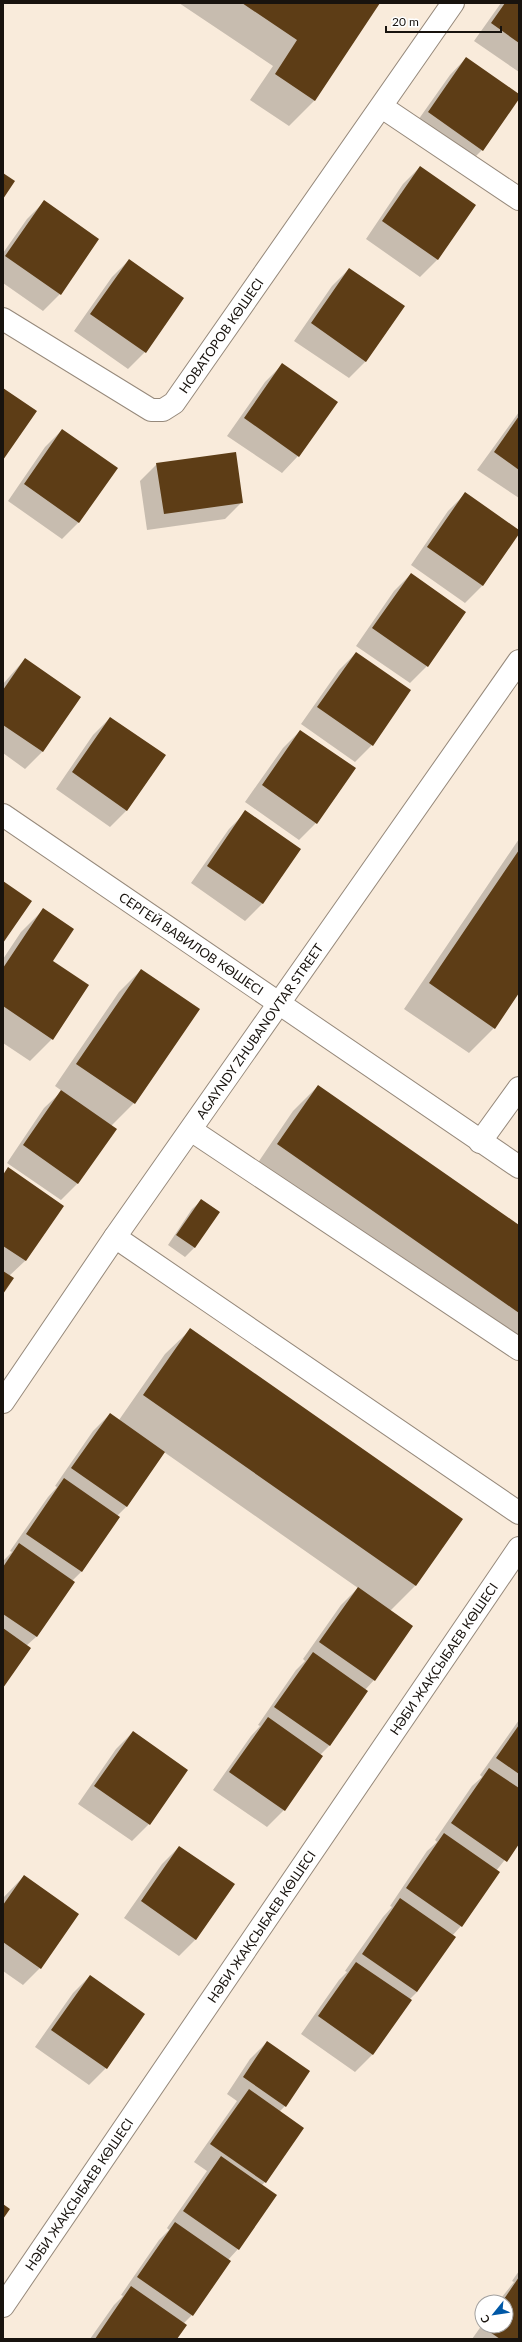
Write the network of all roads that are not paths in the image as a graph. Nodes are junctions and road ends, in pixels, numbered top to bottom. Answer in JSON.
{"nodes":[{"id":1,"x":454,"y":3,"type":"edge"},
{"id":2,"x":382,"y":107,"type":"junction"},
{"id":3,"x":519,"y":199,"type":"edge"},
{"id":4,"x":3,"y":319,"type":"edge"},
{"id":5,"x":519,"y":661,"type":"edge"},
{"id":6,"x":3,"y":815,"type":"edge"},
{"id":7,"x":280,"y":1004,"type":"junction"},
{"id":8,"x":519,"y":1088,"type":"edge"},
{"id":9,"x":191,"y":1130,"type":"junction"},
{"id":10,"x":480,"y":1142,"type":"junction"},
{"id":11,"x":519,"y":1167,"type":"edge"},
{"id":12,"x":115,"y":1238,"type":"junction"},
{"id":13,"x":519,"y":1349,"type":"edge"},
{"id":14,"x":3,"y":1402,"type":"edge"},
{"id":15,"x":519,"y":1513,"type":"edge"},
{"id":16,"x":519,"y":1548,"type":"edge"},
{"id":17,"x":3,"y":2306,"type":"edge"}],
"edges":[{"from":1,"to":2,"type":"street","name":"НОВАТОРОВ КӨШЕСІ"},
{"from":2,"to":3,"type":"street"},
{"from":2,"to":4,"type":"street","name":"НОВАТОРОВ КӨШЕСІ"},
{"from":5,"to":7,"type":"street","name":"AGAYNDY ZHUBANOVTAR STREET"},
{"from":6,"to":7,"type":"street","name":"СЕРГЕЙ ВАВИЛОВ КӨШЕСІ"},
{"from":7,"to":9,"type":"street","name":"AGAYNDY ZHUBANOVTAR STREET"},
{"from":7,"to":10,"type":"street","name":"СЕРГЕЙ ВАВИЛОВ КӨШЕСІ"},
{"from":8,"to":10,"type":"street"},
{"from":9,"to":12,"type":"street","name":"AGAYNDY ZHUBANOVTAR STREET"},
{"from":9,"to":13,"type":"street"},
{"from":10,"to":11,"type":"street","name":"СЕРГЕЙ ВАВИЛОВ КӨШЕСІ"},
{"from":12,"to":14,"type":"street","name":"AGAYNDY ZHUBANOVTAR STREET"},
{"from":12,"to":15,"type":"street"},
{"from":16,"to":17,"type":"street","name":"НӘБИ ЖАҚСЫБАЕВ КӨШЕСІ"}]}
